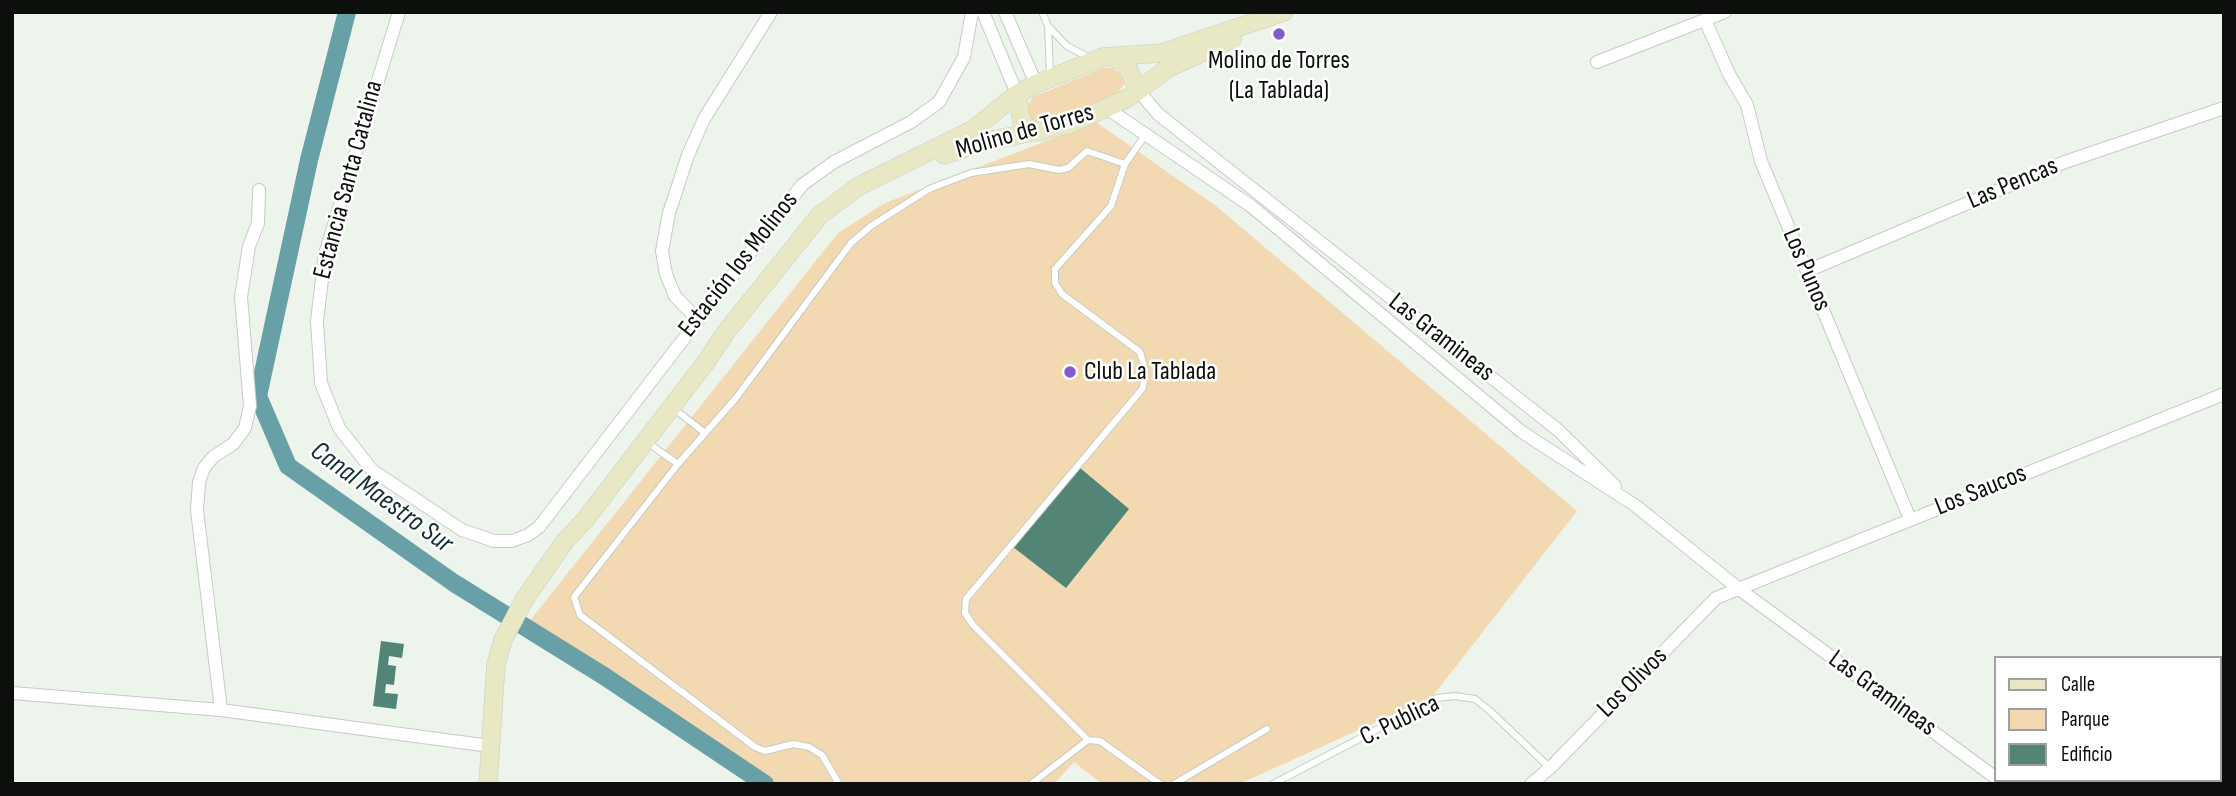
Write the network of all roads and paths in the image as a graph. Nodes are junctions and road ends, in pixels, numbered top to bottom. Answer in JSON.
{"nodes":[{"id":1,"x":399,"y":12,"type":"edge"},
{"id":2,"x":771,"y":12,"type":"edge"},
{"id":3,"x":972,"y":12,"type":"edge"},
{"id":4,"x":983,"y":12,"type":"edge"},
{"id":5,"x":1005,"y":12,"type":"edge"},
{"id":6,"x":1042,"y":12,"type":"edge"},
{"id":7,"x":1284,"y":12,"type":"edge"},
{"id":8,"x":1725,"y":12,"type":"edge"},
{"id":9,"x":1706,"y":20,"type":"junction"},
{"id":10,"x":1048,"y":26,"type":"junction"},
{"id":11,"x":1102,"y":58,"type":"junction"},
{"id":12,"x":1597,"y":62,"type":"dead end"},
{"id":13,"x":1043,"y":81,"type":"junction"},
{"id":14,"x":1138,"y":90,"type":"junction"},
{"id":15,"x":1017,"y":94,"type":"junction"},
{"id":16,"x":2224,"y":108,"type":"edge"},
{"id":17,"x":1108,"y":109,"type":"junction"},
{"id":18,"x":1045,"y":132,"type":"junction"},
{"id":19,"x":1146,"y":134,"type":"junction"},
{"id":20,"x":910,"y":164,"type":"junction"},
{"id":21,"x":1125,"y":164,"type":"junction"},
{"id":22,"x":259,"y":190,"type":"dead end"},
{"id":23,"x":1807,"y":271,"type":"junction"},
{"id":24,"x":696,"y":318,"type":"junction"},
{"id":25,"x":726,"y":332,"type":"junction"},
{"id":26,"x":2224,"y":394,"type":"edge"},
{"id":27,"x":672,"y":407,"type":"junction"},
{"id":28,"x":705,"y":433,"type":"junction"},
{"id":29,"x":646,"y":441,"type":"junction"},
{"id":30,"x":678,"y":464,"type":"junction"},
{"id":31,"x":1636,"y":506,"type":"junction"},
{"id":32,"x":1910,"y":519,"type":"junction"},
{"id":33,"x":512,"y":541,"type":"joint"},
{"id":34,"x":565,"y":541,"type":"junction"},
{"id":35,"x":1739,"y":589,"type":"junction"},
{"id":36,"x":12,"y":694,"type":"edge"},
{"id":37,"x":221,"y":710,"type":"junction"},
{"id":38,"x":1267,"y":729,"type":"dead end"},
{"id":39,"x":1088,"y":740,"type":"junction"},
{"id":40,"x":490,"y":746,"type":"junction"},
{"id":41,"x":1550,"y":768,"type":"junction"},
{"id":42,"x":1994,"y":776,"type":"edge"},
{"id":43,"x":488,"y":784,"type":"edge"},
{"id":44,"x":839,"y":784,"type":"edge"},
{"id":45,"x":1031,"y":784,"type":"edge"},
{"id":46,"x":1160,"y":784,"type":"edge"},
{"id":47,"x":1174,"y":784,"type":"edge"},
{"id":48,"x":1273,"y":784,"type":"edge"},
{"id":49,"x":1531,"y":784,"type":"edge"}],
"edges":[{"from":1,"to":33,"type":"street","name":"Estancia Santa Catalina"},
{"from":2,"to":24,"type":"street"},
{"from":3,"to":24,"type":"street","name":"Estación los Molinos"},
{"from":4,"to":15,"type":"street"},
{"from":5,"to":13,"type":"street"},
{"from":6,"to":10,"type":"lane"},
{"from":7,"to":11,"type":"main road","name":"Molino de Torres"},
{"from":7,"to":14,"type":"main road","name":"Molino de Torres"},
{"from":8,"to":9,"type":"street"},
{"from":9,"to":12,"type":"street"},
{"from":9,"to":23,"type":"street","name":"Los Punos"},
{"from":10,"to":11,"type":"lane"},
{"from":10,"to":13,"type":"lane"},
{"from":11,"to":13,"type":"main road","name":"Molino de Torres"},
{"from":11,"to":14,"type":"main road"},
{"from":13,"to":15,"type":"main road","name":"Molino de Torres"},
{"from":14,"to":17,"type":"main road","name":"Molino de Torres"},
{"from":14,"to":31,"type":"street","name":"Las Gramineas"},
{"from":15,"to":18,"type":"main road"},
{"from":15,"to":20,"type":"main road","name":"Molino de Torres"},
{"from":16,"to":23,"type":"street","name":"Las Pencas"},
{"from":17,"to":18,"type":"main road","name":"Molino de Torres"},
{"from":17,"to":19,"type":"street"},
{"from":18,"to":20,"type":"main road","name":"Molino de Torres"},
{"from":19,"to":21,"type":"lane"},
{"from":19,"to":31,"type":"street","name":"Las Gramineas"},
{"from":20,"to":25,"type":"main road","name":"Molino de Torres"},
{"from":21,"to":28,"type":"lane"},
{"from":21,"to":39,"type":"lane"},
{"from":22,"to":37,"type":"street"},
{"from":23,"to":32,"type":"street","name":"Los Punos"},
{"from":24,"to":33,"type":"street","name":"Estación los Molinos"},
{"from":25,"to":27,"type":"main road","name":"Molino de Torres"},
{"from":25,"to":34,"type":"main road","name":"Molino de Torres"},
{"from":26,"to":32,"type":"street","name":"Los Saucos"},
{"from":27,"to":28,"type":"lane"},
{"from":27,"to":29,"type":"main road","name":"Molino de Torres"},
{"from":28,"to":30,"type":"lane"},
{"from":29,"to":30,"type":"lane"},
{"from":29,"to":34,"type":"main road","name":"Molino de Torres"},
{"from":30,"to":44,"type":"lane"},
{"from":31,"to":35,"type":"street","name":"Las Gramineas"},
{"from":32,"to":35,"type":"street","name":"Los Saucos"},
{"from":34,"to":40,"type":"main road","name":"Molino de Torres"},
{"from":35,"to":41,"type":"street","name":"Los Olivos"},
{"from":35,"to":42,"type":"street","name":"Las Gramineas"},
{"from":36,"to":37,"type":"street"},
{"from":37,"to":40,"type":"street"},
{"from":38,"to":47,"type":"lane"},
{"from":39,"to":45,"type":"lane"},
{"from":39,"to":46,"type":"lane"},
{"from":40,"to":43,"type":"main road","name":"Molino de Torres"},
{"from":41,"to":48,"type":"lane","name":"C. Publica"},
{"from":41,"to":49,"type":"street","name":"Los Olivos"}]}
